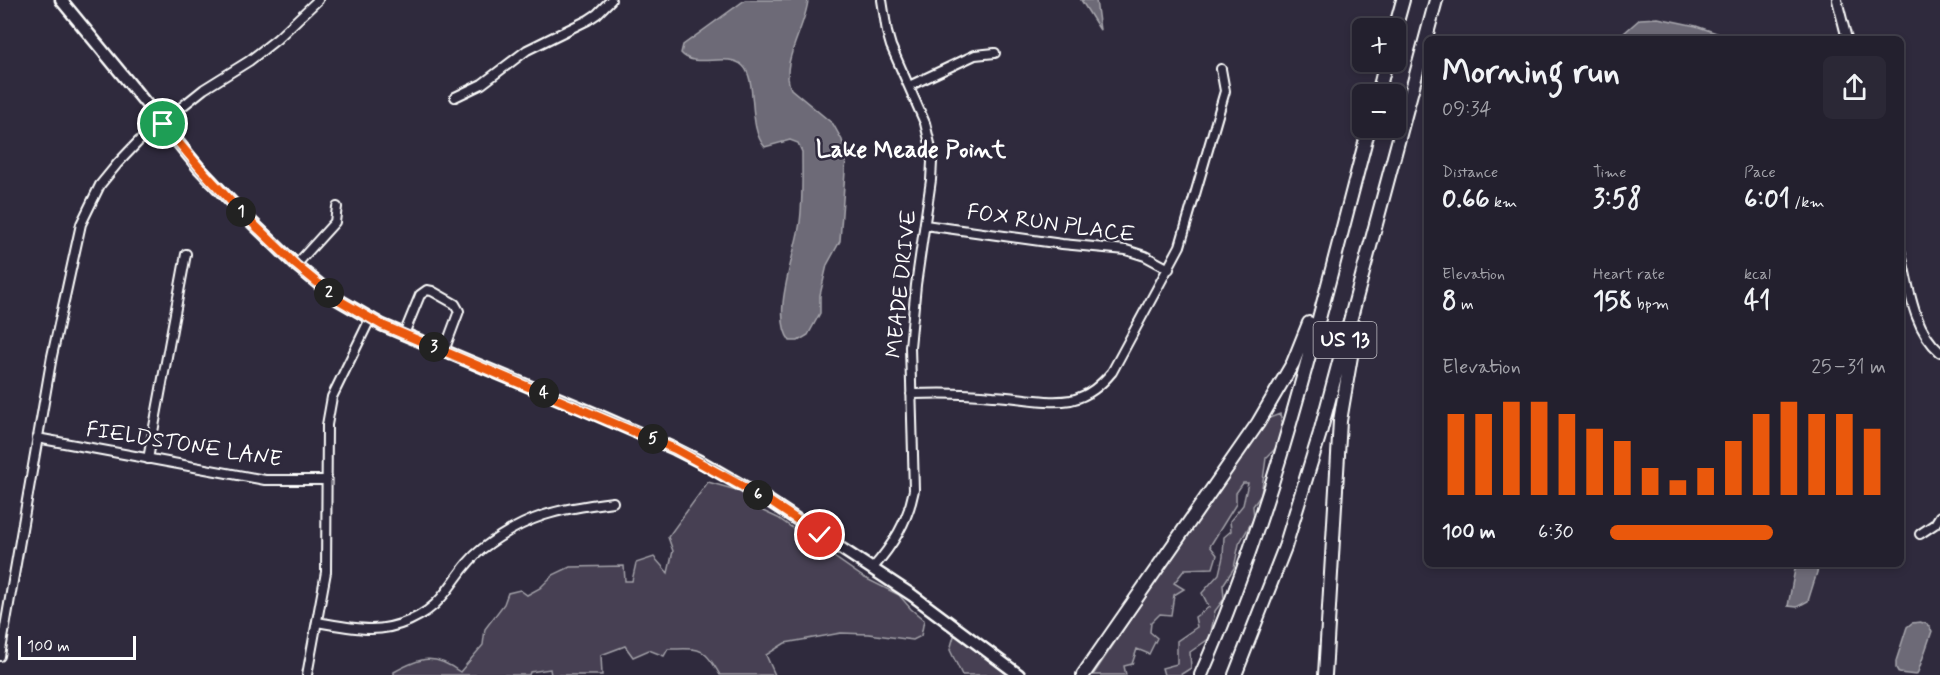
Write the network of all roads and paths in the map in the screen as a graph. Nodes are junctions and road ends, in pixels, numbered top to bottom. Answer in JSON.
{"nodes":[{"id":1,"x":61,"y":0,"type":"edge"},
{"id":2,"x":318,"y":0,"type":"edge"},
{"id":3,"x":611,"y":0,"type":"edge"},
{"id":4,"x":882,"y":0,"type":"edge"},
{"id":5,"x":1403,"y":0,"type":"edge"},
{"id":6,"x":1436,"y":0,"type":"edge"},
{"id":7,"x":1837,"y":0,"type":"edge"},
{"id":8,"x":1398,"y":18,"type":"edge"},
{"id":9,"x":1426,"y":36,"type":"edge"},
{"id":10,"x":1846,"y":36,"type":"edge"},
{"id":11,"x":1424,"y":45,"type":"edge"},
{"id":12,"x":995,"y":53,"type":"dead end"},
{"id":13,"x":1221,"y":69,"type":"dead end"},
{"id":14,"x":909,"y":86,"type":"junction"},
{"id":15,"x":455,"y":97,"type":"dead end"},
{"id":16,"x":163,"y":124,"type":"junction"},
{"id":17,"x":1366,"y":138,"type":"edge"},
{"id":18,"x":337,"y":207,"type":"dead end"},
{"id":19,"x":925,"y":225,"type":"junction"},
{"id":20,"x":1336,"y":251,"type":"junction"},
{"id":21,"x":1368,"y":253,"type":"junction"},
{"id":22,"x":186,"y":254,"type":"dead end"},
{"id":23,"x":296,"y":265,"type":"junction"},
{"id":24,"x":1904,"y":265,"type":"edge"},
{"id":25,"x":1169,"y":269,"type":"junction"},
{"id":26,"x":370,"y":319,"type":"junction"},
{"id":27,"x":404,"y":334,"type":"junction"},
{"id":28,"x":444,"y":351,"type":"junction"},
{"id":29,"x":1940,"y":352,"type":"edge"},
{"id":30,"x":911,"y":394,"type":"junction"},
{"id":31,"x":37,"y":438,"type":"junction"},
{"id":32,"x":148,"y":459,"type":"junction"},
{"id":33,"x":326,"y":480,"type":"junction"},
{"id":34,"x":613,"y":502,"type":"dead end"},
{"id":35,"x":1940,"y":516,"type":"edge"},
{"id":36,"x":1920,"y":534,"type":"dead end"},
{"id":37,"x":872,"y":569,"type":"junction"},
{"id":38,"x":317,"y":622,"type":"junction"},
{"id":39,"x":0,"y":656,"type":"edge"},
{"id":40,"x":307,"y":675,"type":"edge"},
{"id":41,"x":1019,"y":675,"type":"edge"},
{"id":42,"x":1083,"y":675,"type":"edge"},
{"id":43,"x":1201,"y":675,"type":"edge"},
{"id":44,"x":1236,"y":675,"type":"edge"},
{"id":45,"x":1325,"y":675,"type":"edge"}],
"edges":[{"from":1,"to":16,"type":"main road"},
{"from":2,"to":16,"type":"street"},
{"from":3,"to":15,"type":"street"},
{"from":4,"to":14,"type":"street","name":"MEADE DRIVE"},
{"from":5,"to":8,"type":"highway"},
{"from":6,"to":9,"type":"highway","number":"US 13"},
{"from":7,"to":10,"type":"street"},
{"from":11,"to":21,"type":"highway","number":"US 13"},
{"from":12,"to":14,"type":"street"},
{"from":13,"to":25,"type":"street"},
{"from":14,"to":19,"type":"street","name":"MEADE DRIVE"},
{"from":16,"to":23,"type":"main road"},
{"from":16,"to":31,"type":"street"},
{"from":17,"to":20,"type":"highway","number":"US 13"},
{"from":18,"to":23,"type":"street"},
{"from":19,"to":25,"type":"street","name":"FOX RUN PLACE"},
{"from":19,"to":30,"type":"street","name":"MEADE DRIVE"},
{"from":20,"to":42,"type":"highway"},
{"from":20,"to":43,"type":"highway","number":"US 13"},
{"from":21,"to":44,"type":"highway","number":"US 13"},
{"from":21,"to":45,"type":"highway"},
{"from":22,"to":32,"type":"street"},
{"from":23,"to":26,"type":"main road"},
{"from":24,"to":29,"type":"street"},
{"from":25,"to":30,"type":"street"},
{"from":26,"to":27,"type":"main road"},
{"from":26,"to":33,"type":"street"},
{"from":27,"to":28,"type":"main road"},
{"from":27,"to":28,"type":"street"},
{"from":28,"to":37,"type":"main road"},
{"from":30,"to":37,"type":"street","name":"MEADE DRIVE"},
{"from":31,"to":32,"type":"street","name":"FIELDSTONE LANE"},
{"from":31,"to":39,"type":"street"},
{"from":32,"to":33,"type":"street","name":"FIELDSTONE LANE"},
{"from":33,"to":38,"type":"street"},
{"from":34,"to":38,"type":"street"},
{"from":35,"to":36,"type":"street"},
{"from":37,"to":41,"type":"main road"},
{"from":38,"to":40,"type":"street"}]}
